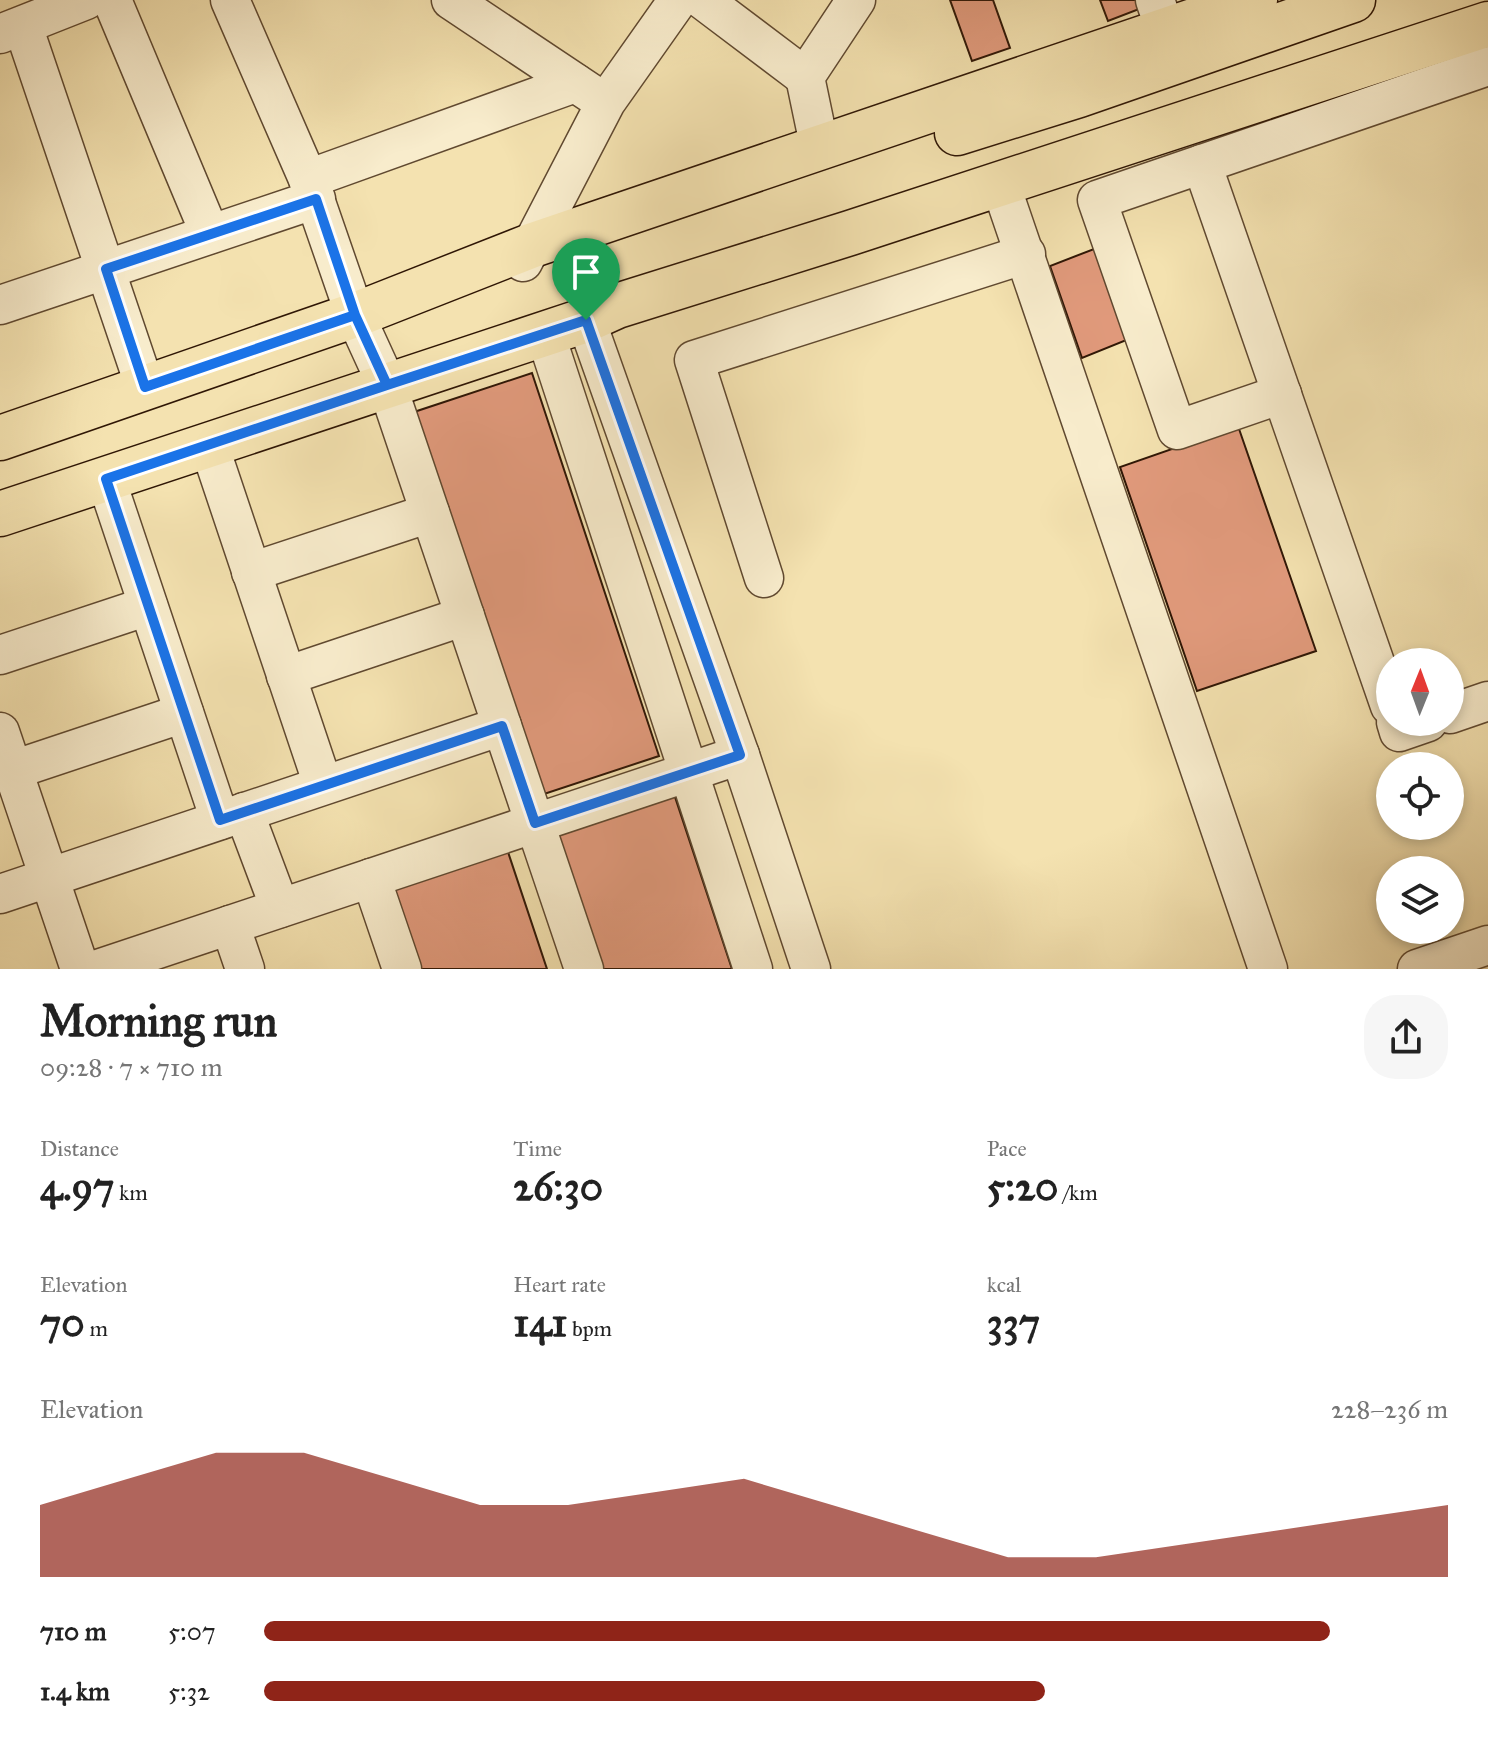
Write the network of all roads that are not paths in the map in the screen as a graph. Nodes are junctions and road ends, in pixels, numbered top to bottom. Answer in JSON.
{"nodes":[{"id":1,"x":86,"y":0,"type":"edge"},
{"id":2,"x":112,"y":0,"type":"edge"},
{"id":3,"x":230,"y":0,"type":"edge"},
{"id":4,"x":451,"y":0,"type":"edge"},
{"id":5,"x":703,"y":0,"type":"edge"},
{"id":6,"x":856,"y":0,"type":"edge"},
{"id":7,"x":1255,"y":0,"type":"edge"},
{"id":8,"x":1353,"y":0,"type":"edge"},
{"id":9,"x":1469,"y":0,"type":"edge"},
{"id":10,"x":660,"y":6,"type":"edge"},
{"id":11,"x":1160,"y":14,"type":"edge"},
{"id":12,"x":1488,"y":24,"type":"edge"},
{"id":13,"x":12,"y":30,"type":"edge"},
{"id":14,"x":1488,"y":66,"type":"edge"},
{"id":15,"x":805,"y":77,"type":"junction"},
{"id":16,"x":590,"y":93,"type":"junction"},
{"id":17,"x":820,"y":149,"type":"junction"},
{"id":18,"x":1202,"y":164,"type":"junction"},
{"id":19,"x":1000,"y":183,"type":"junction"},
{"id":20,"x":312,"y":189,"type":"junction"},
{"id":21,"x":210,"y":234,"type":"junction"},
{"id":22,"x":1026,"y":254,"type":"junction"},
{"id":23,"x":526,"y":257,"type":"junction"},
{"id":24,"x":106,"y":269,"type":"junction"},
{"id":25,"x":0,"y":304,"type":"edge"},
{"id":26,"x":373,"y":308,"type":"junction"},
{"id":27,"x":601,"y":313,"type":"junction"},
{"id":28,"x":545,"y":333,"type":"junction"},
{"id":29,"x":387,"y":385,"type":"junction"},
{"id":30,"x":145,"y":387,"type":"junction"},
{"id":31,"x":1282,"y":394,"type":"junction"},
{"id":32,"x":0,"y":438,"type":"edge"},
{"id":33,"x":209,"y":445,"type":"junction"},
{"id":34,"x":106,"y":479,"type":"junction"},
{"id":35,"x":430,"y":513,"type":"junction"},
{"id":36,"x":0,"y":514,"type":"edge"},
{"id":37,"x":251,"y":572,"type":"junction"},
{"id":38,"x":764,"y":578,"type":"dead end"},
{"id":39,"x":148,"y":606,"type":"junction"},
{"id":40,"x":465,"y":616,"type":"junction"},
{"id":41,"x":0,"y":655,"type":"edge"},
{"id":42,"x":1376,"y":666,"type":"edge"},
{"id":43,"x":286,"y":676,"type":"junction"},
{"id":44,"x":1488,"y":701,"type":"edge"},
{"id":45,"x":1464,"y":709,"type":"edge"},
{"id":46,"x":184,"y":713,"type":"junction"},
{"id":47,"x":502,"y":726,"type":"junction"},
{"id":48,"x":0,"y":732,"type":"edge"},
{"id":49,"x":740,"y":755,"type":"junction"},
{"id":50,"x":13,"y":770,"type":"junction"},
{"id":51,"x":688,"y":772,"type":"junction"},
{"id":52,"x":323,"y":785,"type":"junction"},
{"id":53,"x":232,"y":816,"type":"junction"},
{"id":54,"x":535,"y":823,"type":"junction"},
{"id":55,"x":49,"y":877,"type":"junction"},
{"id":56,"x":371,"y":878,"type":"junction"},
{"id":57,"x":0,"y":894,"type":"edge"},
{"id":58,"x":280,"y":908,"type":"junction"},
{"id":59,"x":230,"y":925,"type":"junction"},
{"id":60,"x":1488,"y":945,"type":"edge"},
{"id":61,"x":103,"y":967,"type":"edge"},
{"id":62,"x":245,"y":969,"type":"edge"},
{"id":63,"x":402,"y":969,"type":"edge"},
{"id":64,"x":584,"y":969,"type":"edge"},
{"id":65,"x":753,"y":969,"type":"edge"},
{"id":66,"x":811,"y":969,"type":"edge"},
{"id":67,"x":1268,"y":969,"type":"edge"},
{"id":68,"x":1417,"y":969,"type":"edge"}],
"edges":[{"from":1,"to":13,"type":"street"},
{"from":2,"to":21,"type":"street"},
{"from":3,"to":20,"type":"street"},
{"from":4,"to":16,"type":"street"},
{"from":5,"to":15,"type":"street"},
{"from":6,"to":15,"type":"street"},
{"from":7,"to":11,"type":"main road"},
{"from":8,"to":23,"type":"main road"},
{"from":9,"to":27,"type":"main road"},
{"from":10,"to":16,"type":"street"},
{"from":11,"to":17,"type":"main road"},
{"from":12,"to":19,"type":"main road"},
{"from":13,"to":24,"type":"street"},
{"from":14,"to":18,"type":"street"},
{"from":15,"to":17,"type":"street"},
{"from":16,"to":20,"type":"street"},
{"from":16,"to":23,"type":"street"},
{"from":17,"to":23,"type":"main road"},
{"from":18,"to":31,"type":"street"},
{"from":18,"to":31,"type":"street"},
{"from":19,"to":22,"type":"street"},
{"from":19,"to":27,"type":"main road"},
{"from":20,"to":21,"type":"street"},
{"from":20,"to":26,"type":"street"},
{"from":21,"to":24,"type":"street"},
{"from":22,"to":38,"type":"street"},
{"from":22,"to":67,"type":"street"},
{"from":23,"to":26,"type":"main road"},
{"from":24,"to":25,"type":"street"},
{"from":24,"to":30,"type":"street"},
{"from":26,"to":29,"type":"street"},
{"from":26,"to":30,"type":"main road"},
{"from":27,"to":28,"type":"main road"},
{"from":27,"to":49,"type":"street"},
{"from":28,"to":29,"type":"main road"},
{"from":28,"to":51,"type":"street"},
{"from":29,"to":33,"type":"main road"},
{"from":29,"to":35,"type":"street"},
{"from":30,"to":32,"type":"main road"},
{"from":31,"to":42,"type":"street"},
{"from":33,"to":34,"type":"main road"},
{"from":33,"to":37,"type":"street"},
{"from":34,"to":36,"type":"main road"},
{"from":34,"to":39,"type":"street"},
{"from":35,"to":37,"type":"street"},
{"from":35,"to":40,"type":"street"},
{"from":37,"to":43,"type":"street"},
{"from":39,"to":41,"type":"street"},
{"from":39,"to":46,"type":"street"},
{"from":40,"to":43,"type":"street"},
{"from":40,"to":47,"type":"street"},
{"from":43,"to":52,"type":"street"},
{"from":44,"to":45,"type":"street"},
{"from":46,"to":50,"type":"street"},
{"from":46,"to":53,"type":"street"},
{"from":47,"to":52,"type":"street"},
{"from":47,"to":54,"type":"street"},
{"from":48,"to":50,"type":"street"},
{"from":49,"to":51,"type":"street"},
{"from":49,"to":66,"type":"street"},
{"from":50,"to":55,"type":"street"},
{"from":51,"to":54,"type":"street"},
{"from":51,"to":65,"type":"street"},
{"from":52,"to":53,"type":"street"},
{"from":53,"to":55,"type":"street"},
{"from":53,"to":58,"type":"street"},
{"from":54,"to":56,"type":"street"},
{"from":54,"to":64,"type":"street"},
{"from":55,"to":57,"type":"street"},
{"from":55,"to":61,"type":"street"},
{"from":56,"to":58,"type":"street"},
{"from":56,"to":63,"type":"street"},
{"from":58,"to":59,"type":"street"},
{"from":59,"to":61,"type":"street"},
{"from":59,"to":62,"type":"street"},
{"from":60,"to":68,"type":"street"}]}
